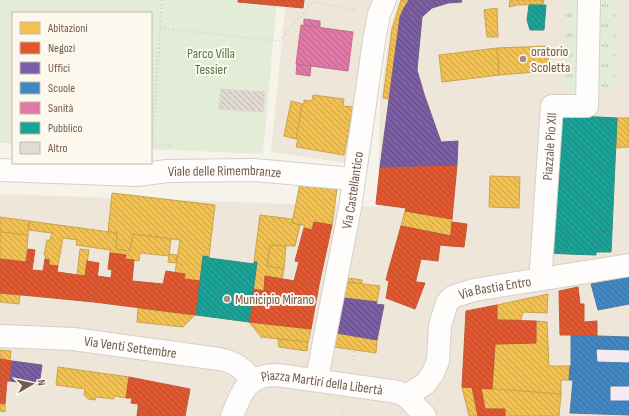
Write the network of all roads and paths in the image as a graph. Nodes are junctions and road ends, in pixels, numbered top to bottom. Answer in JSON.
{"nodes":[{"id":1,"x":162,"y":0,"type":"edge"},
{"id":2,"x":589,"y":0,"type":"edge"},
{"id":3,"x":382,"y":7,"type":"edge"},
{"id":4,"x":160,"y":28,"type":"junction"},
{"id":5,"x":0,"y":170,"type":"edge"},
{"id":6,"x":167,"y":171,"type":"junction"},
{"id":7,"x":353,"y":179,"type":"junction"},
{"id":8,"x":629,"y":265,"type":"edge"},
{"id":9,"x":543,"y":278,"type":"junction"},
{"id":10,"x":0,"y":336,"type":"edge"},
{"id":11,"x":355,"y":350,"type":"dead end"},
{"id":12,"x":352,"y":371,"type":"dead end"},
{"id":13,"x":317,"y":380,"type":"junction"},
{"id":14,"x":253,"y":381,"type":"junction"},
{"id":15,"x":418,"y":410,"type":"edge"},
{"id":16,"x":233,"y":415,"type":"edge"}],
"edges":[{"from":1,"to":4,"type":"path"},
{"from":2,"to":9,"type":"street","name":"Piazzale Pio XII"},
{"from":3,"to":4,"type":"path"},
{"from":3,"to":7,"type":"street","name":"Via Castellantico"},
{"from":4,"to":6,"type":"path"},
{"from":5,"to":6,"type":"street","name":"Viale delle Rimembranze"},
{"from":6,"to":7,"type":"street","name":"Viale delle Rimembranze"},
{"from":7,"to":13,"type":"street","name":"Via Castellantico"},
{"from":8,"to":9,"type":"street","name":"Via Bastia Entro"},
{"from":9,"to":15,"type":"street","name":"Via Bastia Entro"},
{"from":10,"to":14,"type":"street","name":"Via Venti Settembre"},
{"from":11,"to":12,"type":"path"},
{"from":13,"to":14,"type":"street","name":"Piazza Martiri della Libertà"},
{"from":13,"to":15,"type":"street","name":"Piazza Martiri della Libertà"},
{"from":14,"to":16,"type":"street","name":"Piazza Martiri della Libertà"}]}
